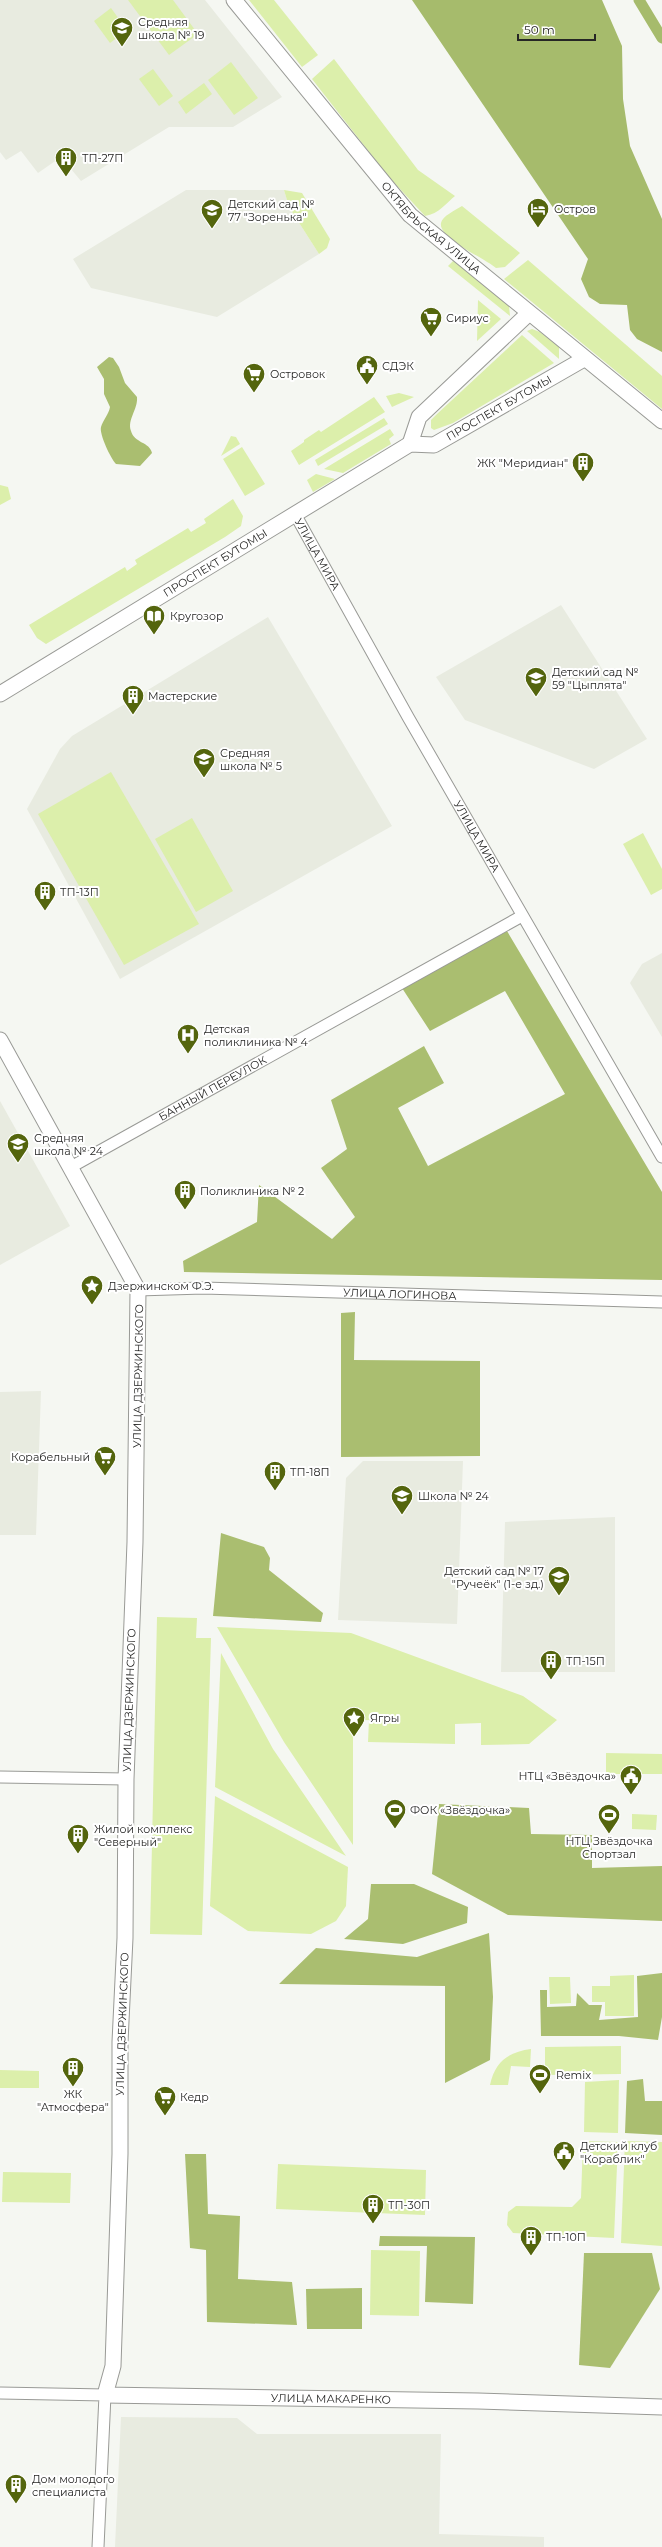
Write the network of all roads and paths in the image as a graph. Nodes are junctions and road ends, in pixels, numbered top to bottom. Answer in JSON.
{"nodes":[{"id":1,"x":234,"y":0,"type":"edge"},
{"id":2,"x":528,"y":314,"type":"junction"},
{"id":3,"x":584,"y":359,"type":"junction"},
{"id":4,"x":662,"y":421,"type":"edge"},
{"id":5,"x":410,"y":444,"type":"junction"},
{"id":6,"x":295,"y":514,"type":"junction"},
{"id":7,"x":0,"y":694,"type":"edge"},
{"id":8,"x":522,"y":916,"type":"junction"},
{"id":9,"x":0,"y":1040,"type":"edge"},
{"id":10,"x":662,"y":1157,"type":"edge"},
{"id":11,"x":71,"y":1167,"type":"junction"},
{"id":12,"x":138,"y":1290,"type":"junction"},
{"id":13,"x":662,"y":1302,"type":"edge"},
{"id":14,"x":0,"y":1777,"type":"edge"},
{"id":15,"x":126,"y":1779,"type":"junction"},
{"id":16,"x":0,"y":2393,"type":"edge"},
{"id":17,"x":105,"y":2395,"type":"junction"},
{"id":18,"x":662,"y":2407,"type":"edge"},
{"id":19,"x":98,"y":2547,"type":"edge"}],
"edges":[{"from":1,"to":2,"type":"street","name":"ОКТЯБРЬСКАЯ УЛИЦА"},
{"from":2,"to":3,"type":"street","name":"ОКТЯБРЬСКАЯ УЛИЦА"},
{"from":2,"to":5,"type":"street"},
{"from":3,"to":4,"type":"street","name":"ОКТЯБРЬСКАЯ УЛИЦА"},
{"from":3,"to":5,"type":"street","name":"ПРОСПЕКТ БУТОМЫ"},
{"from":5,"to":6,"type":"street","name":"ПРОСПЕКТ БУТОМЫ"},
{"from":6,"to":7,"type":"street","name":"ПРОСПЕКТ БУТОМЫ"},
{"from":6,"to":8,"type":"street","name":"УЛИЦА МИРА"},
{"from":8,"to":10,"type":"street","name":"УЛИЦА МИРА"},
{"from":8,"to":11,"type":"street","name":"БАННЫЙ ПЕРЕУЛОК"},
{"from":9,"to":11,"type":"street","name":"УЛИЦА ДЗЕРЖИНСКОГО"},
{"from":11,"to":12,"type":"street","name":"УЛИЦА ДЗЕРЖИНСКОГО"},
{"from":12,"to":13,"type":"street","name":"УЛИЦА ЛОГИНОВА"},
{"from":12,"to":15,"type":"street","name":"УЛИЦА ДЗЕРЖИНСКОГО"},
{"from":14,"to":15,"type":"street"},
{"from":15,"to":17,"type":"street","name":"УЛИЦА ДЗЕРЖИНСКОГО"},
{"from":16,"to":17,"type":"street","name":"УЛИЦА МАКАРЕНКО"},
{"from":17,"to":18,"type":"street","name":"УЛИЦА МАКАРЕНКО"},
{"from":17,"to":19,"type":"street"}]}
